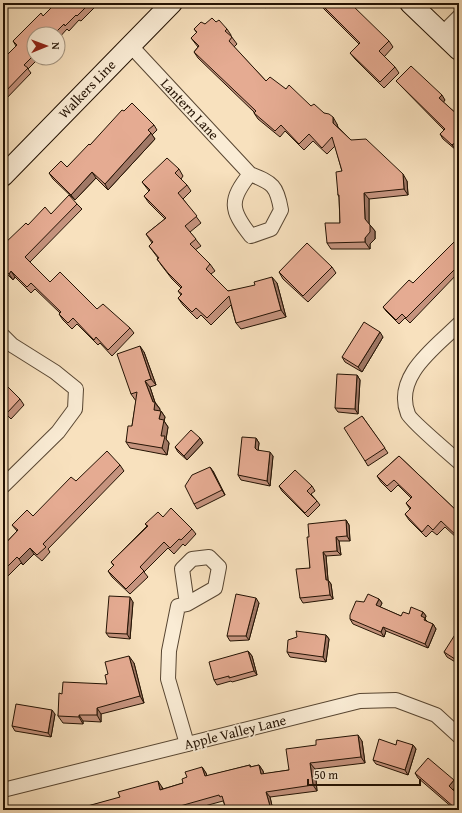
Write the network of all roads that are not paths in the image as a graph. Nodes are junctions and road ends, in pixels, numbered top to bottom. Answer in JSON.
{"nodes":[{"id":1,"x":172,"y":3,"type":"edge"},
{"id":2,"x":410,"y":3,"type":"edge"},
{"id":3,"x":459,"y":17,"type":"edge"},
{"id":4,"x":442,"y":34,"type":"junction"},
{"id":5,"x":130,"y":45,"type":"junction"},
{"id":6,"x":459,"y":50,"type":"edge"},
{"id":7,"x":250,"y":174,"type":"dead end"},
{"id":8,"x":3,"y":176,"type":"edge"},
{"id":9,"x":459,"y":324,"type":"edge"},
{"id":10,"x":3,"y":336,"type":"edge"},
{"id":11,"x":459,"y":462,"type":"edge"},
{"id":12,"x":3,"y":486,"type":"edge"},
{"id":13,"x":187,"y":604,"type":"dead end"},
{"id":14,"x":459,"y":736,"type":"edge"},
{"id":15,"x":186,"y":744,"type":"junction"},
{"id":16,"x":3,"y":790,"type":"edge"}],
"edges":[{"from":1,"to":5,"type":"main road","name":"Walkers Line"},
{"from":2,"to":4,"type":"main road"},
{"from":3,"to":4,"type":"street"},
{"from":4,"to":6,"type":"main road"},
{"from":5,"to":7,"type":"street","name":"Lantern Lane"},
{"from":5,"to":8,"type":"main road","name":"Walkers Line"},
{"from":9,"to":11,"type":"street"},
{"from":10,"to":12,"type":"street"},
{"from":13,"to":15,"type":"street"},
{"from":14,"to":15,"type":"street","name":"Apple Valley Lane"},
{"from":15,"to":16,"type":"street","name":"Apple Valley Lane"}]}
